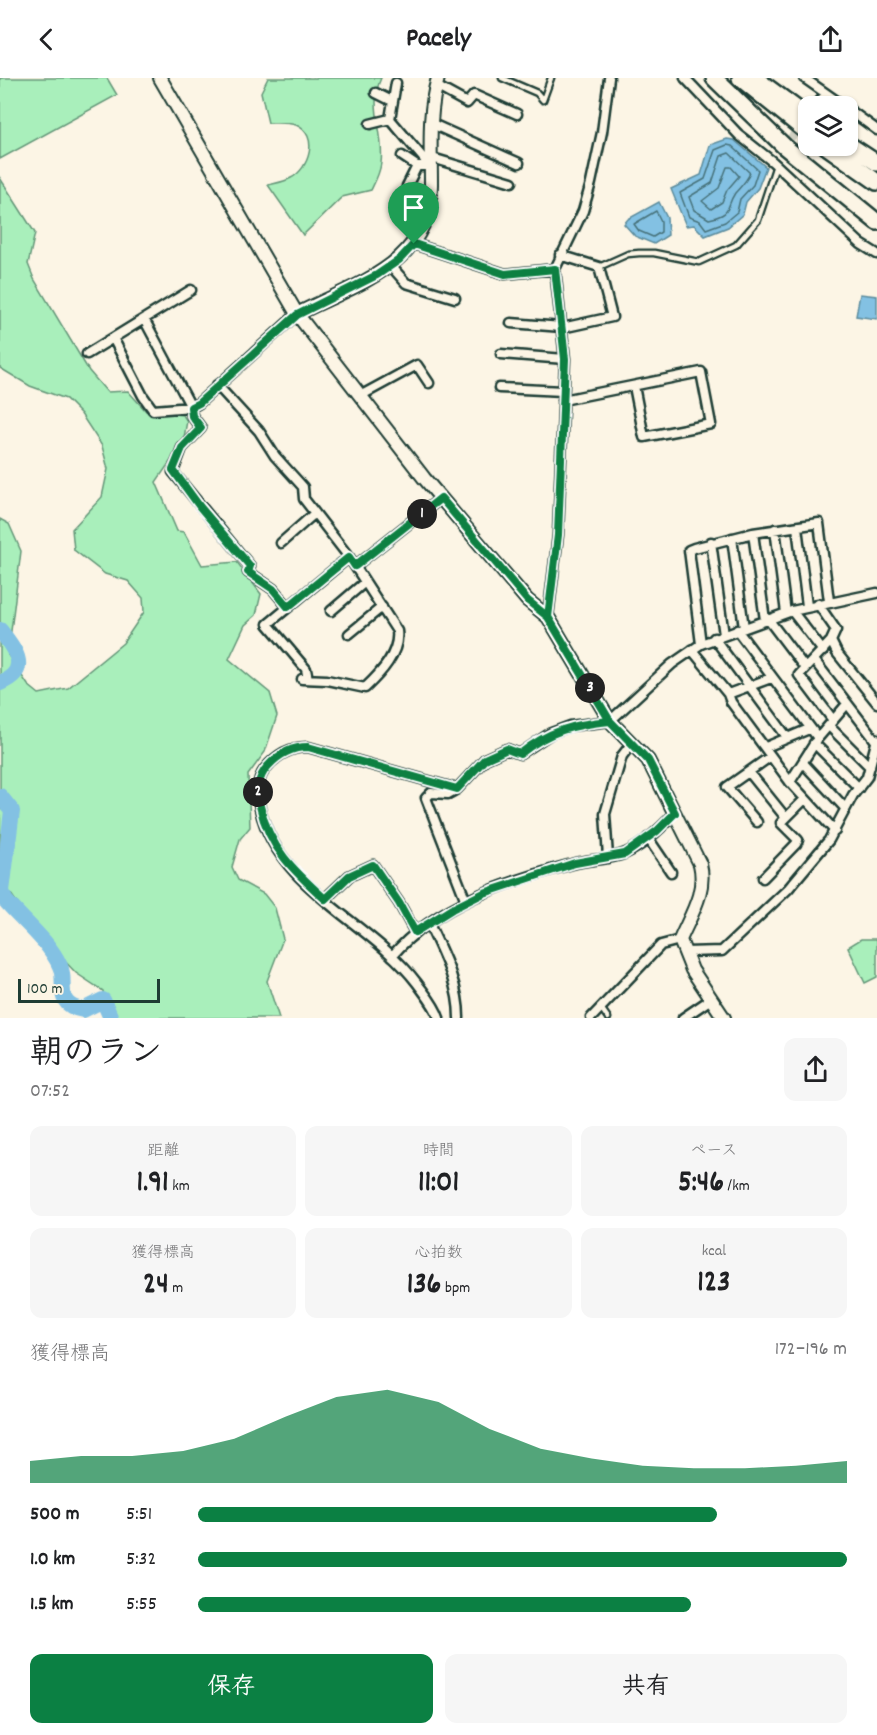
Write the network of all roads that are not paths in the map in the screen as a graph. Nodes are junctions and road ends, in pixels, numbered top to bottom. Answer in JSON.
{"nodes":[{"id":1,"x":160,"y":78,"type":"edge"},
{"id":2,"x":502,"y":78,"type":"edge"},
{"id":3,"x":551,"y":78,"type":"edge"},
{"id":4,"x":609,"y":78,"type":"edge"},
{"id":5,"x":685,"y":78,"type":"edge"},
{"id":6,"x":714,"y":78,"type":"edge"},
{"id":7,"x":740,"y":78,"type":"edge"},
{"id":8,"x":755,"y":78,"type":"edge"},
{"id":9,"x":804,"y":78,"type":"edge"},
{"id":10,"x":437,"y":82,"type":"edge"},
{"id":11,"x":396,"y":83,"type":"dead end"},
{"id":12,"x":376,"y":93,"type":"dead end"},
{"id":13,"x":826,"y":94,"type":"joint"},
{"id":14,"x":829,"y":96,"type":"edge"},
{"id":15,"x":392,"y":101,"type":"junction"},
{"id":16,"x":798,"y":110,"type":"edge"},
{"id":17,"x":517,"y":114,"type":"dead end"},
{"id":18,"x":858,"y":117,"type":"edge"},
{"id":19,"x":390,"y":119,"type":"junction"},
{"id":20,"x":430,"y":123,"type":"junction"},
{"id":21,"x":370,"y":124,"type":"dead end"},
{"id":22,"x":798,"y":125,"type":"edge"},
{"id":23,"x":877,"y":130,"type":"edge"},
{"id":24,"x":781,"y":151,"type":"tunnel mouth"},
{"id":25,"x":858,"y":151,"type":"edge"},
{"id":26,"x":402,"y":156,"type":"dead end"},
{"id":27,"x":840,"y":156,"type":"edge"},
{"id":28,"x":429,"y":162,"type":"junction"},
{"id":29,"x":519,"y":163,"type":"dead end"},
{"id":30,"x":877,"y":163,"type":"edge"},
{"id":31,"x":775,"y":164,"type":"junction"},
{"id":32,"x":417,"y":166,"type":"junction"},
{"id":33,"x":512,"y":182,"type":"dead end"},
{"id":34,"x":877,"y":182,"type":"edge"},
{"id":35,"x":407,"y":186,"type":"dead end"},
{"id":36,"x":877,"y":222,"type":"edge"},
{"id":37,"x":414,"y":244,"type":"junction"},
{"id":38,"x":877,"y":254,"type":"edge"},
{"id":39,"x":560,"y":255,"type":"junction"},
{"id":40,"x":391,"y":266,"type":"junction"},
{"id":41,"x":599,"y":267,"type":"junction"},
{"id":42,"x":555,"y":269,"type":"junction"},
{"id":43,"x":191,"y":290,"type":"dead end"},
{"id":44,"x":455,"y":298,"type":"dead end"},
{"id":45,"x":297,"y":315,"type":"junction"},
{"id":46,"x":144,"y":319,"type":"junction"},
{"id":47,"x":511,"y":323,"type":"dead end"},
{"id":48,"x":562,"y":327,"type":"junction"},
{"id":49,"x":113,"y":338,"type":"junction"},
{"id":50,"x":87,"y":354,"type":"dead end"},
{"id":51,"x":501,"y":354,"type":"dead end"},
{"id":52,"x":565,"y":359,"type":"junction"},
{"id":53,"x":429,"y":383,"type":"dead end"},
{"id":54,"x":218,"y":385,"type":"junction"},
{"id":55,"x":634,"y":386,"type":"junction"},
{"id":56,"x":499,"y":388,"type":"dead end"},
{"id":57,"x":563,"y":395,"type":"junction"},
{"id":58,"x":360,"y":396,"type":"junction"},
{"id":59,"x":191,"y":407,"type":"junction"},
{"id":60,"x":441,"y":498,"type":"junction"},
{"id":61,"x":315,"y":513,"type":"junction"},
{"id":62,"x":797,"y":527,"type":"junction"},
{"id":63,"x":775,"y":529,"type":"junction"},
{"id":64,"x":753,"y":533,"type":"junction"},
{"id":65,"x":732,"y":538,"type":"junction"},
{"id":66,"x":711,"y":542,"type":"junction"},
{"id":67,"x":281,"y":543,"type":"dead end"},
{"id":68,"x":349,"y":557,"type":"junction"},
{"id":69,"x":355,"y":566,"type":"junction"},
{"id":70,"x":365,"y":582,"type":"junction"},
{"id":71,"x":877,"y":593,"type":"edge"},
{"id":72,"x":829,"y":601,"type":"junction"},
{"id":73,"x":818,"y":604,"type":"junction"},
{"id":74,"x":807,"y":606,"type":"junction"},
{"id":75,"x":288,"y":607,"type":"junction"},
{"id":76,"x":382,"y":607,"type":"junction"},
{"id":77,"x":331,"y":611,"type":"dead end"},
{"id":78,"x":789,"y":612,"type":"junction"},
{"id":79,"x":548,"y":617,"type":"junction"},
{"id":80,"x":767,"y":620,"type":"junction"},
{"id":81,"x":740,"y":629,"type":"junction"},
{"id":82,"x":349,"y":634,"type":"dead end"},
{"id":83,"x":724,"y":635,"type":"junction"},
{"id":84,"x":714,"y":638,"type":"junction"},
{"id":85,"x":831,"y":641,"type":"junction"},
{"id":86,"x":701,"y":644,"type":"junction"},
{"id":87,"x":692,"y":650,"type":"junction"},
{"id":88,"x":823,"y":651,"type":"junction"},
{"id":89,"x":814,"y":660,"type":"junction"},
{"id":90,"x":805,"y":668,"type":"junction"},
{"id":91,"x":771,"y":678,"type":"junction"},
{"id":92,"x":750,"y":686,"type":"junction"},
{"id":93,"x":728,"y":693,"type":"junction"},
{"id":94,"x":877,"y":703,"type":"edge"},
{"id":95,"x":847,"y":704,"type":"junction"},
{"id":96,"x":610,"y":721,"type":"junction"},
{"id":97,"x":831,"y":723,"type":"junction"},
{"id":98,"x":809,"y":729,"type":"junction"},
{"id":99,"x":787,"y":737,"type":"junction"},
{"id":100,"x":816,"y":740,"type":"junction"},
{"id":101,"x":877,"y":740,"type":"edge"},
{"id":102,"x":632,"y":743,"type":"junction"},
{"id":103,"x":769,"y":752,"type":"junction"},
{"id":104,"x":804,"y":764,"type":"junction"},
{"id":105,"x":870,"y":767,"type":"junction"},
{"id":106,"x":749,"y":772,"type":"junction"},
{"id":107,"x":790,"y":782,"type":"junction"},
{"id":108,"x":859,"y":788,"type":"junction"},
{"id":109,"x":457,"y":789,"type":"junction"},
{"id":110,"x":805,"y":799,"type":"junction"},
{"id":111,"x":845,"y":808,"type":"junction"},
{"id":112,"x":675,"y":813,"type":"junction"},
{"id":113,"x":786,"y":818,"type":"junction"},
{"id":114,"x":757,"y":822,"type":"dead end"},
{"id":115,"x":835,"y":831,"type":"junction"},
{"id":116,"x":648,"y":838,"type":"junction"},
{"id":117,"x":608,"y":857,"type":"junction"},
{"id":118,"x":671,"y":872,"type":"dead end"},
{"id":119,"x":763,"y":878,"type":"dead end"},
{"id":120,"x":325,"y":899,"type":"junction"},
{"id":121,"x":466,"y":901,"type":"junction"},
{"id":122,"x":429,"y":924,"type":"junction"},
{"id":123,"x":415,"y":932,"type":"junction"},
{"id":124,"x":682,"y":946,"type":"junction"},
{"id":125,"x":392,"y":956,"type":"junction"},
{"id":126,"x":711,"y":999,"type":"junction"},
{"id":127,"x":601,"y":1008,"type":"junction"},
{"id":128,"x":439,"y":1018,"type":"edge"},
{"id":129,"x":459,"y":1018,"type":"edge"},
{"id":130,"x":591,"y":1018,"type":"edge"},
{"id":131,"x":608,"y":1018,"type":"edge"},
{"id":132,"x":683,"y":1018,"type":"edge"},
{"id":133,"x":724,"y":1018,"type":"edge"}],
"edges":[{"from":1,"to":45,"type":"street"},
{"from":2,"to":3,"type":"lane"},
{"from":4,"to":39,"type":"street"},
{"from":5,"to":31,"type":"street"},
{"from":6,"to":36,"type":"highway"},
{"from":7,"to":22,"type":"highway"},
{"from":8,"to":16,"type":"highway"},
{"from":9,"to":13,"type":"street"},
{"from":10,"to":17,"type":"street"},
{"from":10,"to":20,"type":"street"},
{"from":11,"to":15,"type":"street"},
{"from":12,"to":15,"type":"street"},
{"from":13,"to":14,"type":"street"},
{"from":15,"to":19,"type":"street"},
{"from":18,"to":23,"type":"street"},
{"from":19,"to":21,"type":"street"},
{"from":19,"to":28,"type":"street"},
{"from":20,"to":28,"type":"street"},
{"from":20,"to":29,"type":"street"},
{"from":24,"to":31,"type":"street"},
{"from":25,"to":30,"type":"highway"},
{"from":26,"to":32,"type":"street"},
{"from":27,"to":34,"type":"highway"},
{"from":28,"to":32,"type":"street"},
{"from":28,"to":33,"type":"street"},
{"from":28,"to":37,"type":"street"},
{"from":31,"to":38,"type":"street"},
{"from":31,"to":41,"type":"lane"},
{"from":32,"to":35,"type":"street"},
{"from":37,"to":40,"type":"street"},
{"from":37,"to":42,"type":"street"},
{"from":39,"to":41,"type":"street"},
{"from":39,"to":42,"type":"street"},
{"from":40,"to":44,"type":"street"},
{"from":40,"to":45,"type":"street"},
{"from":41,"to":48,"type":"street"},
{"from":42,"to":48,"type":"street"},
{"from":43,"to":46,"type":"street"},
{"from":45,"to":54,"type":"street"},
{"from":45,"to":58,"type":"street"},
{"from":46,"to":49,"type":"street"},
{"from":46,"to":59,"type":"street"},
{"from":47,"to":48,"type":"street"},
{"from":48,"to":52,"type":"street"},
{"from":49,"to":50,"type":"street"},
{"from":49,"to":59,"type":"street"},
{"from":51,"to":52,"type":"street"},
{"from":52,"to":57,"type":"street"},
{"from":53,"to":58,"type":"street"},
{"from":54,"to":59,"type":"street"},
{"from":54,"to":61,"type":"street"},
{"from":55,"to":55,"type":"street"},
{"from":55,"to":57,"type":"street"},
{"from":56,"to":57,"type":"street"},
{"from":57,"to":79,"type":"street"},
{"from":58,"to":60,"type":"street"},
{"from":59,"to":75,"type":"street"},
{"from":60,"to":69,"type":"street"},
{"from":60,"to":79,"type":"street"},
{"from":61,"to":67,"type":"street"},
{"from":61,"to":68,"type":"street"},
{"from":62,"to":63,"type":"street"},
{"from":62,"to":72,"type":"street"},
{"from":62,"to":74,"type":"street"},
{"from":63,"to":64,"type":"street"},
{"from":63,"to":78,"type":"street"},
{"from":64,"to":65,"type":"street"},
{"from":64,"to":80,"type":"street"},
{"from":65,"to":66,"type":"street"},
{"from":65,"to":81,"type":"street"},
{"from":66,"to":83,"type":"street"},
{"from":66,"to":86,"type":"street"},
{"from":68,"to":69,"type":"street"},
{"from":68,"to":75,"type":"street"},
{"from":69,"to":70,"type":"street"},
{"from":70,"to":76,"type":"street"},
{"from":70,"to":77,"type":"street"},
{"from":71,"to":72,"type":"street"},
{"from":72,"to":73,"type":"street"},
{"from":73,"to":74,"type":"street"},
{"from":73,"to":85,"type":"street"},
{"from":74,"to":78,"type":"street"},
{"from":75,"to":76,"type":"street"},
{"from":76,"to":82,"type":"street"},
{"from":78,"to":80,"type":"street"},
{"from":78,"to":88,"type":"street"},
{"from":79,"to":96,"type":"street"},
{"from":80,"to":81,"type":"street"},
{"from":80,"to":90,"type":"street"},
{"from":81,"to":83,"type":"street"},
{"from":81,"to":91,"type":"street"},
{"from":83,"to":84,"type":"street"},
{"from":84,"to":86,"type":"street"},
{"from":84,"to":92,"type":"street"},
{"from":85,"to":88,"type":"street"},
{"from":85,"to":94,"type":"street"},
{"from":86,"to":87,"type":"street"},
{"from":87,"to":93,"type":"street"},
{"from":87,"to":96,"type":"street"},
{"from":88,"to":89,"type":"street"},
{"from":89,"to":90,"type":"street"},
{"from":89,"to":95,"type":"street"},
{"from":90,"to":97,"type":"street"},
{"from":91,"to":92,"type":"street"},
{"from":91,"to":98,"type":"street"},
{"from":92,"to":93,"type":"street"},
{"from":92,"to":99,"type":"street"},
{"from":93,"to":103,"type":"street"},
{"from":95,"to":97,"type":"street"},
{"from":95,"to":101,"type":"street"},
{"from":96,"to":102,"type":"street"},
{"from":96,"to":109,"type":"street"},
{"from":97,"to":100,"type":"street"},
{"from":97,"to":105,"type":"street"},
{"from":98,"to":99,"type":"street"},
{"from":98,"to":100,"type":"street"},
{"from":99,"to":103,"type":"street"},
{"from":100,"to":104,"type":"street"},
{"from":100,"to":108,"type":"street"},
{"from":101,"to":105,"type":"street"},
{"from":102,"to":112,"type":"street"},
{"from":102,"to":117,"type":"street"},
{"from":103,"to":106,"type":"street"},
{"from":103,"to":107,"type":"street"},
{"from":104,"to":107,"type":"street"},
{"from":104,"to":111,"type":"street"},
{"from":105,"to":108,"type":"street"},
{"from":106,"to":113,"type":"street"},
{"from":106,"to":114,"type":"street"},
{"from":107,"to":110,"type":"street"},
{"from":108,"to":111,"type":"street"},
{"from":109,"to":120,"type":"street"},
{"from":109,"to":121,"type":"street"},
{"from":110,"to":113,"type":"street"},
{"from":110,"to":115,"type":"street"},
{"from":111,"to":115,"type":"street"},
{"from":112,"to":116,"type":"street"},
{"from":112,"to":124,"type":"street"},
{"from":113,"to":119,"type":"street"},
{"from":115,"to":124,"type":"street"},
{"from":116,"to":117,"type":"street"},
{"from":116,"to":118,"type":"street"},
{"from":117,"to":121,"type":"street"},
{"from":120,"to":123,"type":"street"},
{"from":120,"to":125,"type":"street"},
{"from":121,"to":122,"type":"street"},
{"from":122,"to":123,"type":"street"},
{"from":122,"to":129,"type":"street"},
{"from":123,"to":125,"type":"street"},
{"from":124,"to":126,"type":"street"},
{"from":124,"to":127,"type":"street"},
{"from":125,"to":128,"type":"street"},
{"from":126,"to":132,"type":"street"},
{"from":126,"to":133,"type":"street"},
{"from":127,"to":130,"type":"street"},
{"from":127,"to":131,"type":"lane"}]}
